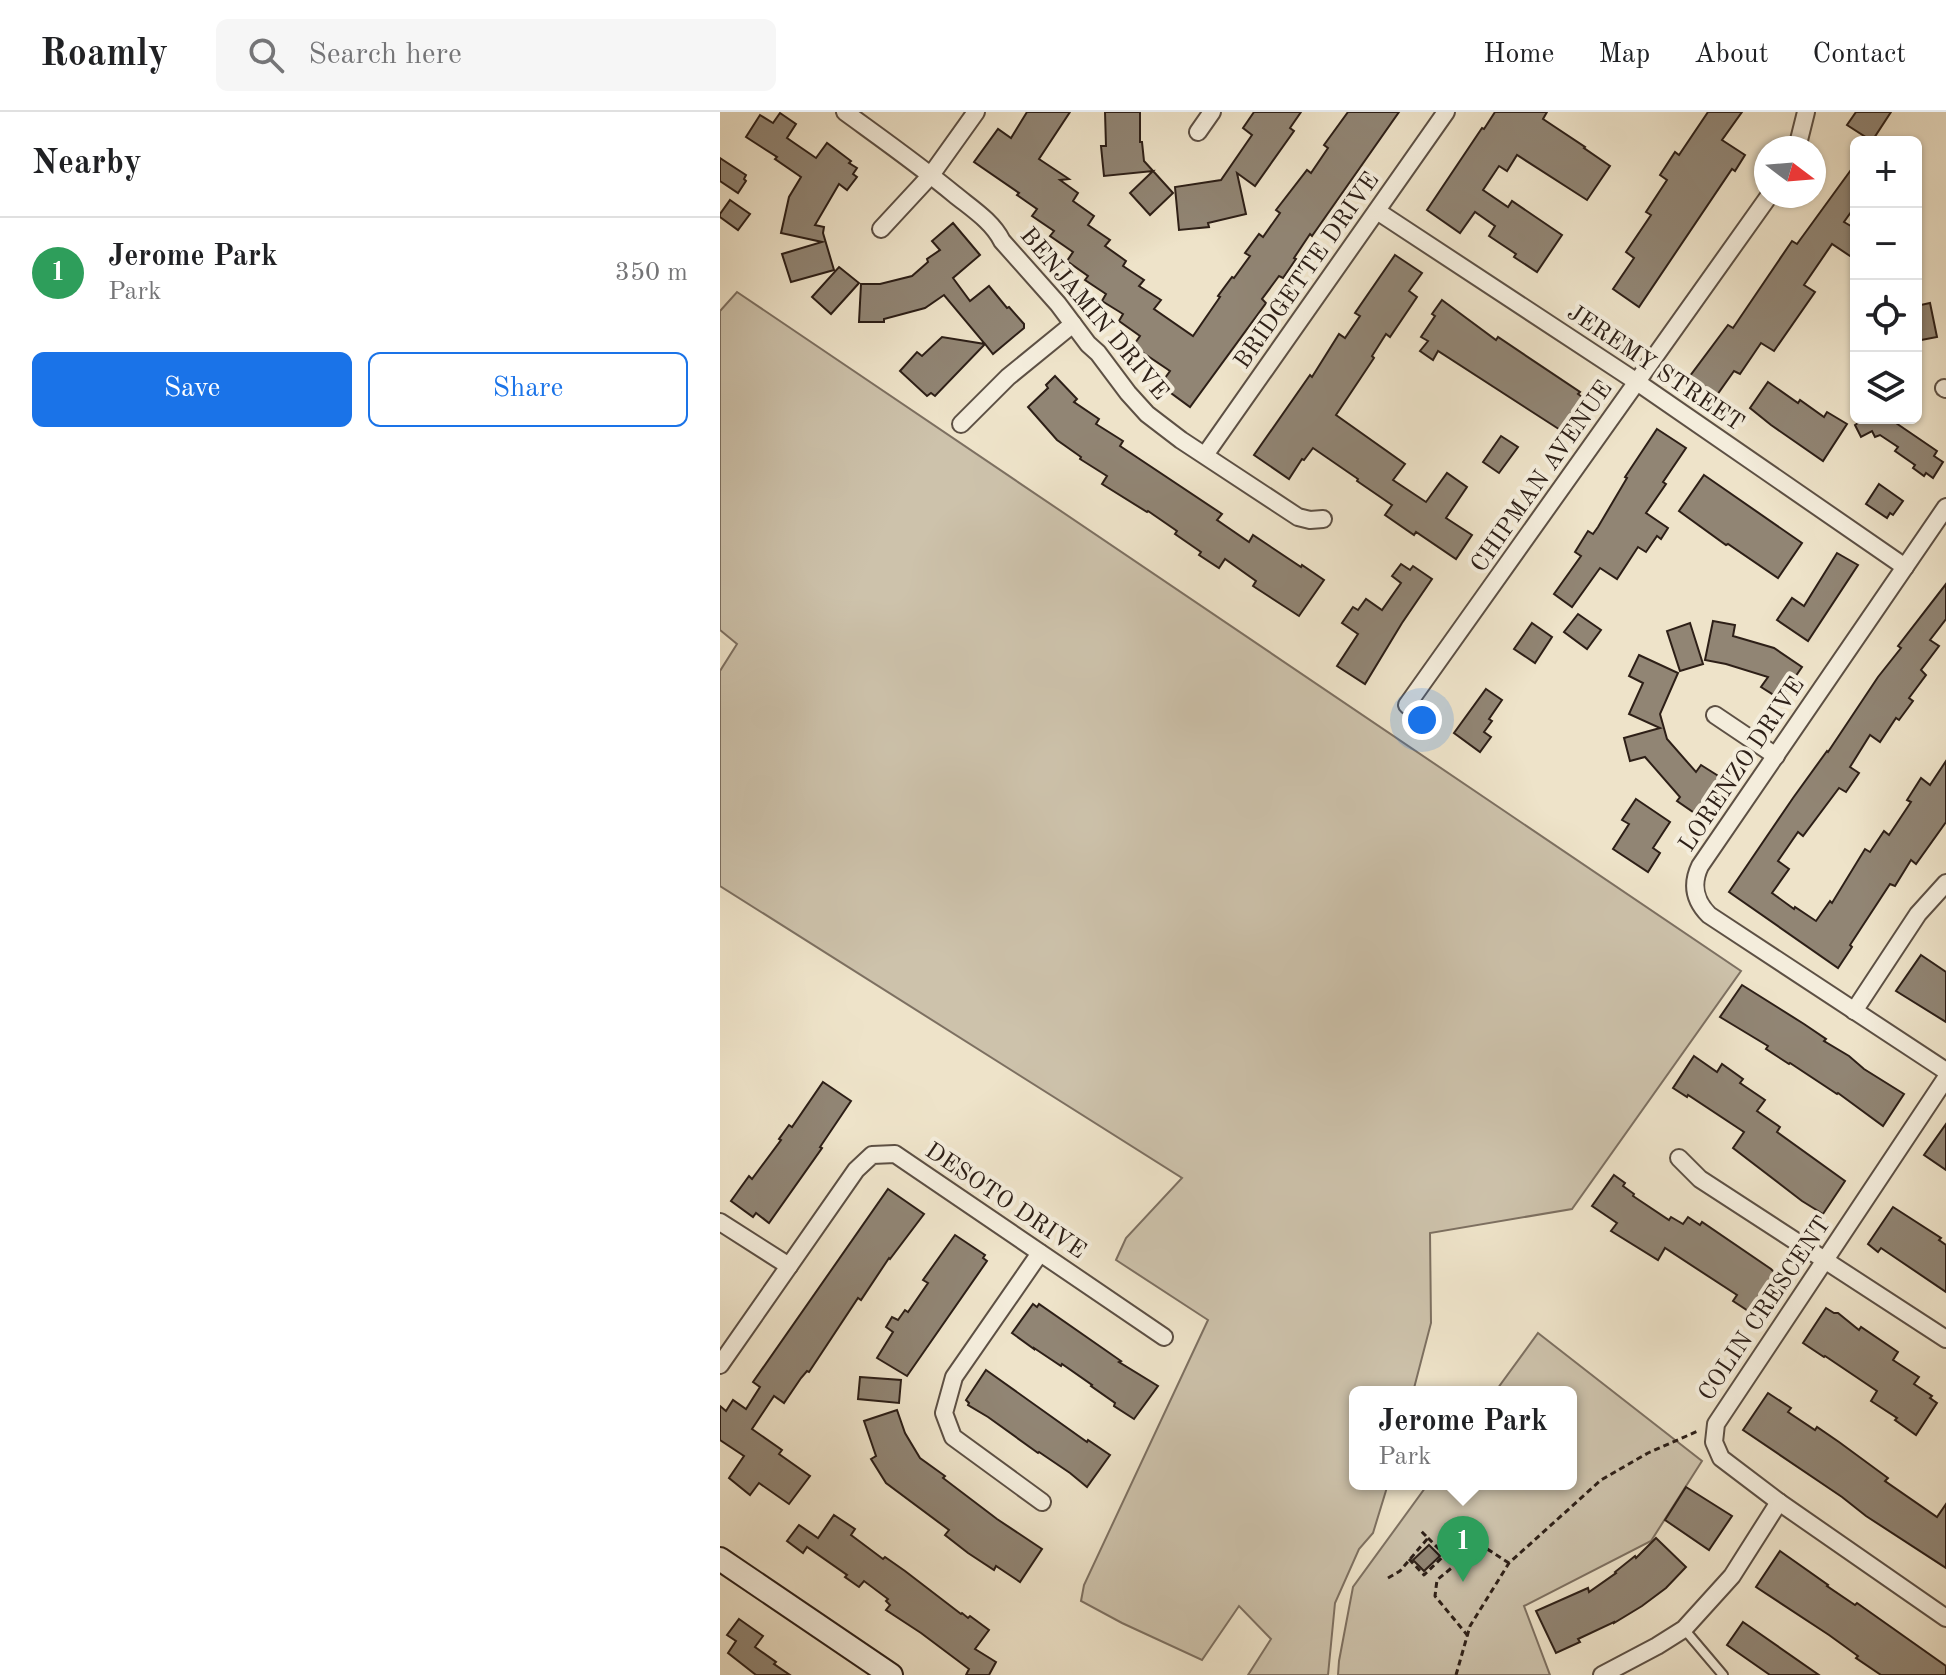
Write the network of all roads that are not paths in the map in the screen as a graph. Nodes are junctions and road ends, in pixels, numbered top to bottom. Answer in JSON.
{"nodes":[{"id":1,"x":845,"y":112,"type":"edge"},
{"id":2,"x":976,"y":112,"type":"edge"},
{"id":3,"x":1212,"y":112,"type":"edge"},
{"id":4,"x":1446,"y":112,"type":"edge"},
{"id":5,"x":1806,"y":112,"type":"edge"},
{"id":6,"x":1198,"y":132,"type":"dead end"},
{"id":7,"x":1800,"y":136,"type":"edge"},
{"id":8,"x":931,"y":175,"type":"junction"},
{"id":9,"x":1760,"y":208,"type":"edge"},
{"id":10,"x":1377,"y":211,"type":"junction"},
{"id":11,"x":881,"y":229,"type":"dead end"},
{"id":12,"x":1073,"y":324,"type":"junction"},
{"id":13,"x":1637,"y":382,"type":"junction"},
{"id":14,"x":961,"y":424,"type":"dead end"},
{"id":15,"x":1205,"y":455,"type":"junction"},
{"id":16,"x":1946,"y":507,"type":"edge"},
{"id":17,"x":1323,"y":519,"type":"dead end"},
{"id":18,"x":1905,"y":567,"type":"junction"},
{"id":19,"x":1407,"y":705,"type":"dead end"},
{"id":20,"x":1715,"y":715,"type":"dead end"},
{"id":21,"x":1776,"y":756,"type":"junction"},
{"id":22,"x":1946,"y":883,"type":"edge"},
{"id":23,"x":1854,"y":1011,"type":"junction"},
{"id":24,"x":1946,"y":1071,"type":"edge"},
{"id":25,"x":1946,"y":1078,"type":"edge"},
{"id":26,"x":1679,"y":1158,"type":"dead end"},
{"id":27,"x":720,"y":1222,"type":"edge"},
{"id":28,"x":1040,"y":1253,"type":"junction"},
{"id":29,"x":1825,"y":1259,"type":"junction"},
{"id":30,"x":789,"y":1266,"type":"junction"},
{"id":31,"x":1164,"y":1337,"type":"dead end"},
{"id":32,"x":1946,"y":1339,"type":"edge"},
{"id":33,"x":720,"y":1365,"type":"edge"},
{"id":34,"x":1042,"y":1502,"type":"dead end"},
{"id":35,"x":1779,"y":1502,"type":"junction"},
{"id":36,"x":720,"y":1559,"type":"edge"},
{"id":37,"x":1946,"y":1618,"type":"edge"},
{"id":38,"x":1684,"y":1629,"type":"junction"},
{"id":39,"x":878,"y":1672,"type":"edge"},
{"id":40,"x":1602,"y":1675,"type":"edge"},
{"id":41,"x":1723,"y":1675,"type":"edge"}],
"edges":[{"from":1,"to":8,"type":"street","name":"BENJAMIN DRIVE"},
{"from":2,"to":8,"type":"street"},
{"from":3,"to":6,"type":"street"},
{"from":4,"to":10,"type":"street","name":"BRIDGETTE DRIVE"},
{"from":5,"to":7,"type":"street"},
{"from":8,"to":11,"type":"street"},
{"from":8,"to":12,"type":"street","name":"BENJAMIN DRIVE"},
{"from":9,"to":13,"type":"street","name":"CHIPMAN AVENUE"},
{"from":10,"to":13,"type":"street","name":"JEREMY STREET"},
{"from":10,"to":15,"type":"street","name":"BRIDGETTE DRIVE"},
{"from":12,"to":14,"type":"street"},
{"from":12,"to":15,"type":"street","name":"BENJAMIN DRIVE"},
{"from":13,"to":18,"type":"street","name":"JEREMY STREET"},
{"from":13,"to":19,"type":"street","name":"CHIPMAN AVENUE"},
{"from":15,"to":17,"type":"street","name":"BENJAMIN DRIVE"},
{"from":16,"to":18,"type":"street","name":"LORENZO DRIVE"},
{"from":18,"to":21,"type":"street","name":"LORENZO DRIVE"},
{"from":20,"to":21,"type":"street"},
{"from":21,"to":23,"type":"street","name":"LORENZO DRIVE"},
{"from":22,"to":23,"type":"street"},
{"from":23,"to":24,"type":"street","name":"LORENZO DRIVE"},
{"from":25,"to":29,"type":"street","name":"COLIN CRESCENT"},
{"from":26,"to":29,"type":"street"},
{"from":27,"to":30,"type":"street"},
{"from":28,"to":30,"type":"street","name":"DESOTO DRIVE"},
{"from":28,"to":31,"type":"street","name":"DESOTO DRIVE"},
{"from":28,"to":34,"type":"street"},
{"from":29,"to":32,"type":"street"},
{"from":29,"to":35,"type":"street","name":"COLIN CRESCENT"},
{"from":30,"to":33,"type":"street","name":"DESOTO DRIVE"},
{"from":35,"to":37,"type":"street","name":"COLIN CRESCENT"},
{"from":35,"to":38,"type":"street"},
{"from":36,"to":39,"type":"main road"},
{"from":38,"to":40,"type":"street"},
{"from":38,"to":41,"type":"lane"}]}
